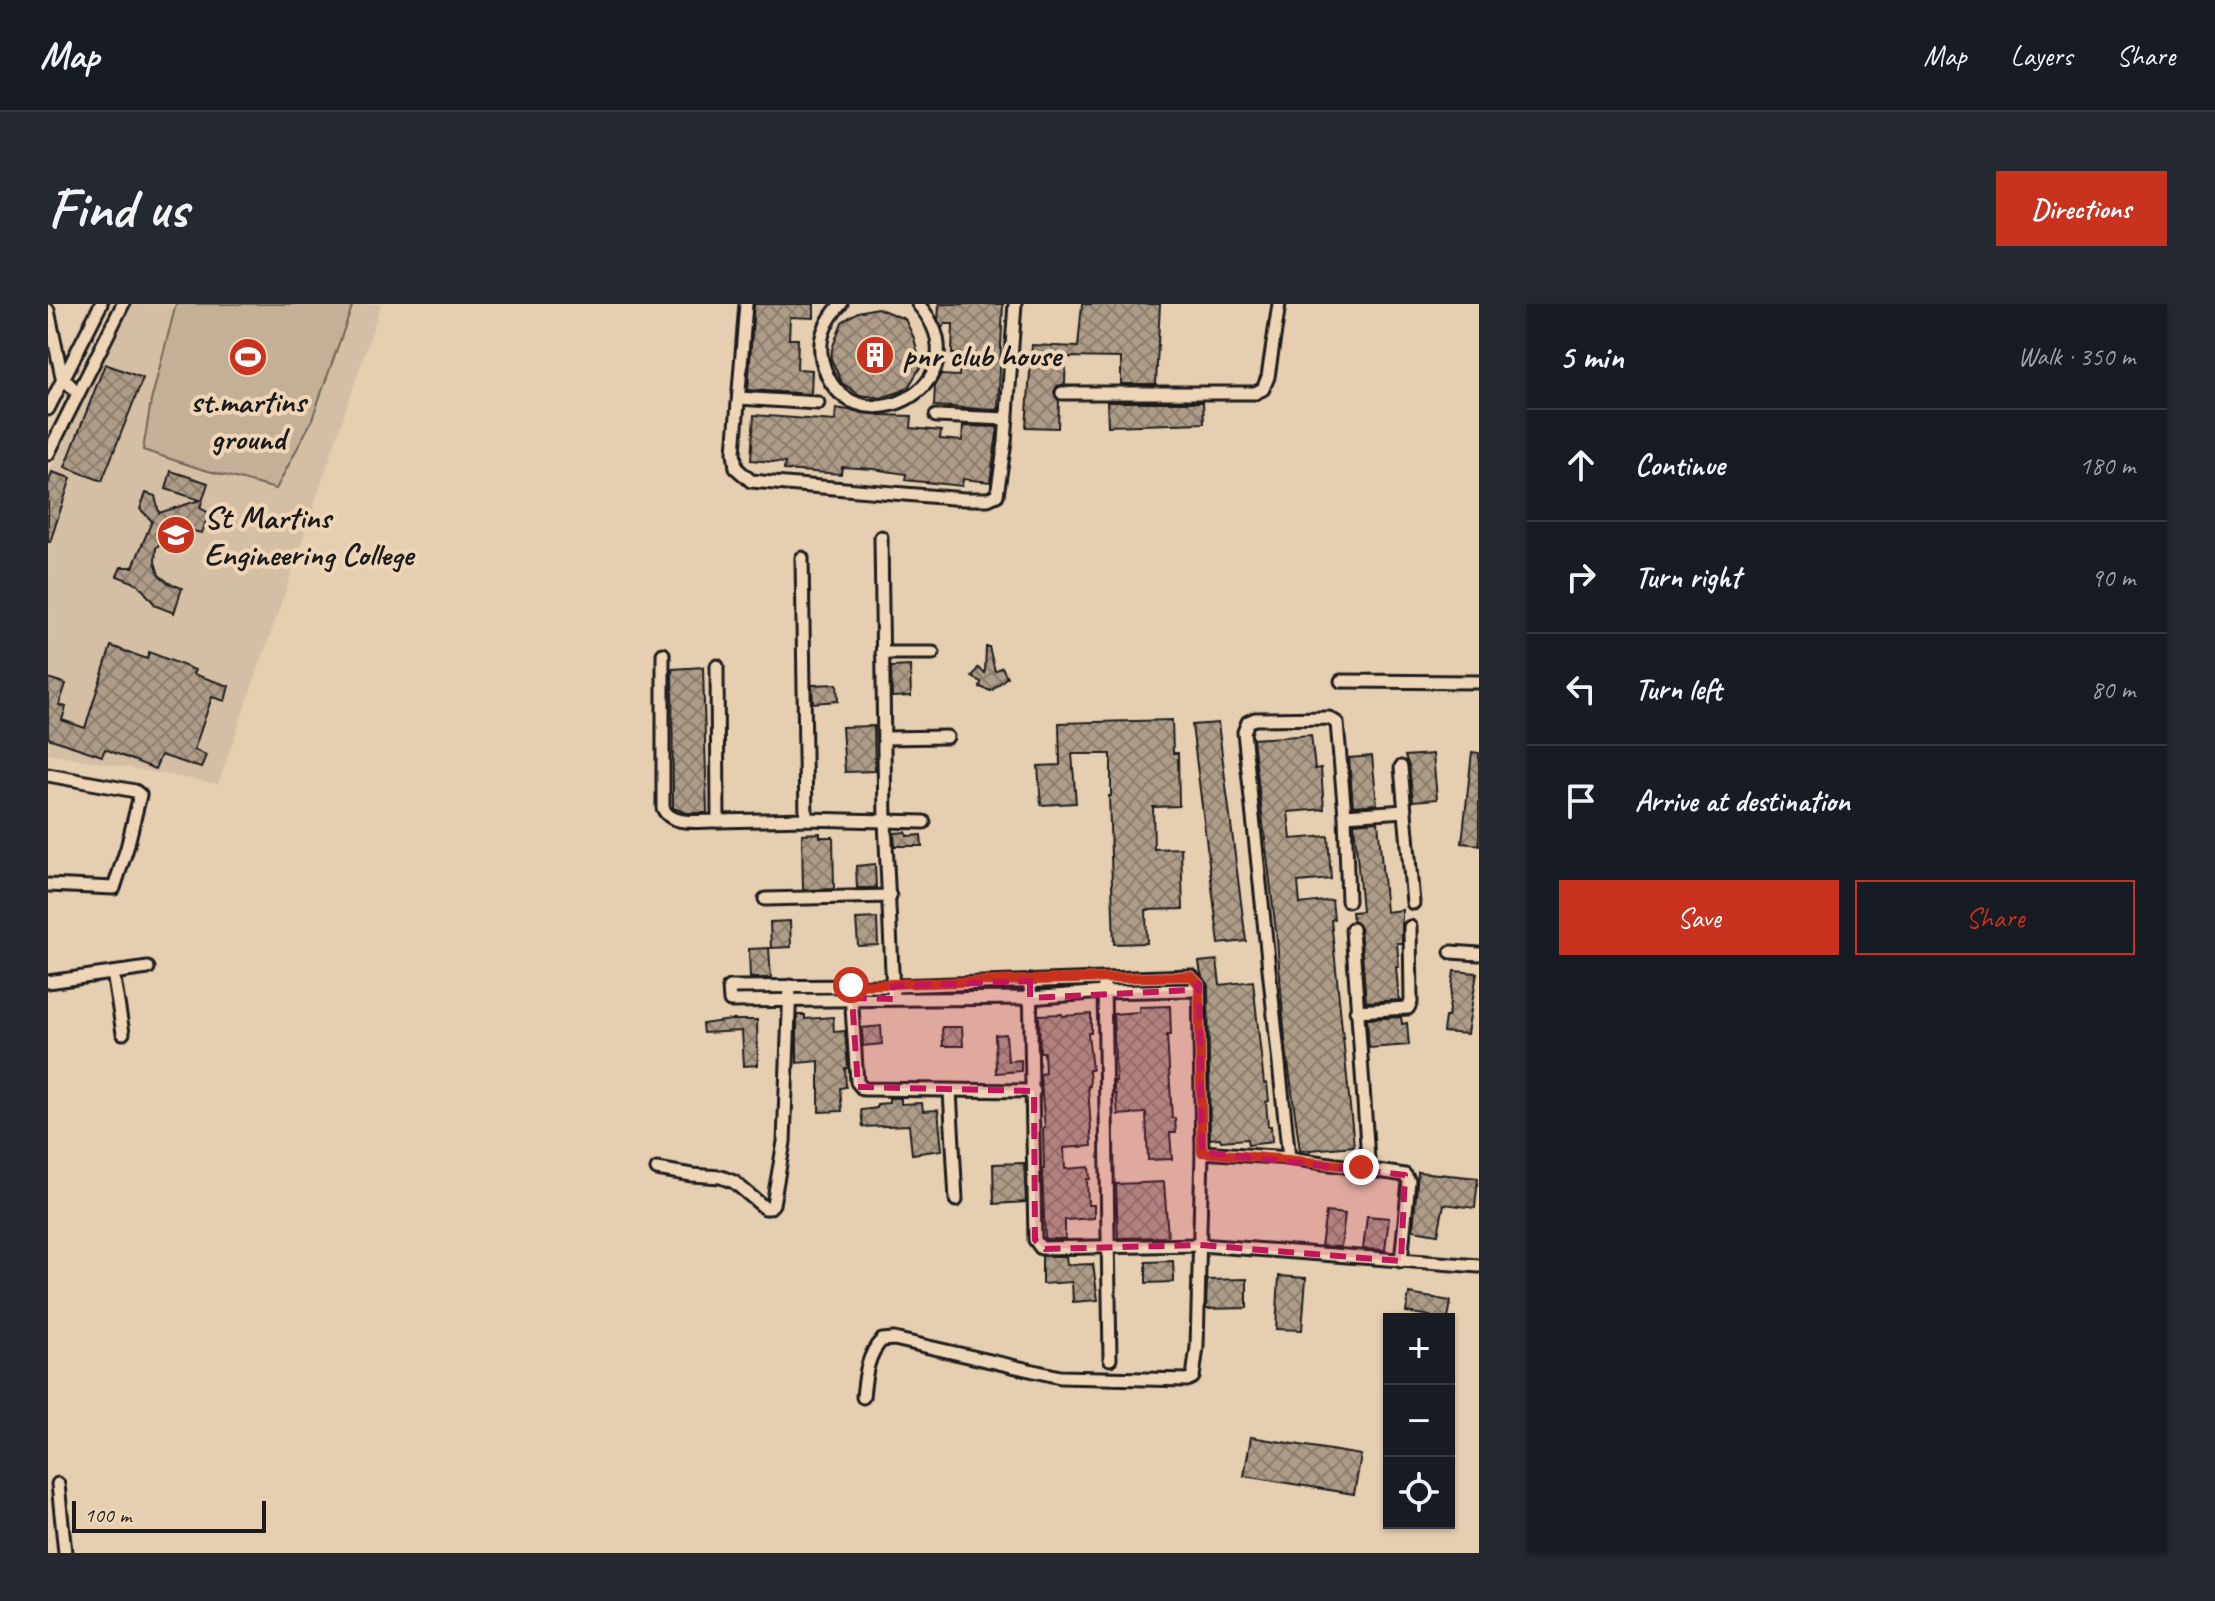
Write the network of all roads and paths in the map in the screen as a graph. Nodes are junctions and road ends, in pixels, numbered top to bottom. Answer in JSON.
{"nodes":[{"id":1,"x":101,"y":304,"type":"edge"},
{"id":2,"x":123,"y":304,"type":"edge"},
{"id":3,"x":746,"y":304,"type":"edge"},
{"id":4,"x":841,"y":304,"type":"edge"},
{"id":5,"x":918,"y":304,"type":"edge"},
{"id":6,"x":1015,"y":304,"type":"edge"},
{"id":7,"x":1279,"y":304,"type":"edge"},
{"id":8,"x":48,"y":310,"type":"edge"},
{"id":9,"x":62,"y":377,"type":"junction"},
{"id":10,"x":77,"y":392,"type":"junction"},
{"id":11,"x":1062,"y":393,"type":"dead end"},
{"id":12,"x":739,"y":398,"type":"junction"},
{"id":13,"x":818,"y":403,"type":"dead end"},
{"id":14,"x":48,"y":409,"type":"edge"},
{"id":15,"x":936,"y":416,"type":"dead end"},
{"id":16,"x":1007,"y":419,"type":"junction"},
{"id":17,"x":48,"y":454,"type":"edge"},
{"id":18,"x":881,"y":537,"type":"dead end"},
{"id":19,"x":802,"y":558,"type":"dead end"},
{"id":20,"x":882,"y":653,"type":"junction"},
{"id":21,"x":933,"y":653,"type":"dead end"},
{"id":22,"x":663,"y":654,"type":"dead end"},
{"id":23,"x":717,"y":666,"type":"dead end"},
{"id":24,"x":1341,"y":681,"type":"dead end"},
{"id":25,"x":1479,"y":682,"type":"edge"},
{"id":26,"x":947,"y":737,"type":"dead end"},
{"id":27,"x":884,"y":738,"type":"junction"},
{"id":28,"x":1401,"y":767,"type":"dead end"},
{"id":29,"x":48,"y":775,"type":"edge"},
{"id":30,"x":1405,"y":811,"type":"junction"},
{"id":31,"x":1345,"y":815,"type":"junction"},
{"id":32,"x":806,"y":819,"type":"junction"},
{"id":33,"x":718,"y":821,"type":"junction"},
{"id":34,"x":885,"y":821,"type":"junction"},
{"id":35,"x":924,"y":822,"type":"dead end"},
{"id":36,"x":48,"y":885,"type":"edge"},
{"id":37,"x":890,"y":896,"type":"junction"},
{"id":38,"x":765,"y":899,"type":"dead end"},
{"id":39,"x":1348,"y":901,"type":"dead end"},
{"id":40,"x":1413,"y":903,"type":"dead end"},
{"id":41,"x":1410,"y":927,"type":"dead end"},
{"id":42,"x":1352,"y":929,"type":"dead end"},
{"id":43,"x":1451,"y":952,"type":"dead end"},
{"id":44,"x":1479,"y":954,"type":"edge"},
{"id":45,"x":148,"y":968,"type":"dead end"},
{"id":46,"x":113,"y":973,"type":"junction"},
{"id":47,"x":1104,"y":977,"type":"junction"},
{"id":48,"x":1195,"y":980,"type":"junction"},
{"id":49,"x":1030,"y":981,"type":"junction"},
{"id":50,"x":48,"y":982,"type":"edge"},
{"id":51,"x":851,"y":985,"type":"junction"},
{"id":52,"x":790,"y":986,"type":"junction"},
{"id":53,"x":893,"y":986,"type":"junction"},
{"id":54,"x":1104,"y":992,"type":"junction"},
{"id":55,"x":852,"y":998,"type":"junction"},
{"id":56,"x":1030,"y":998,"type":"junction"},
{"id":57,"x":894,"y":999,"type":"junction"},
{"id":58,"x":789,"y":1002,"type":"junction"},
{"id":59,"x":1356,"y":1011,"type":"junction"},
{"id":60,"x":123,"y":1033,"type":"dead end"},
{"id":61,"x":950,"y":1091,"type":"junction"},
{"id":62,"x":1034,"y":1091,"type":"junction"},
{"id":63,"x":1202,"y":1152,"type":"junction"},
{"id":64,"x":1289,"y":1158,"type":"junction"},
{"id":65,"x":1367,"y":1165,"type":"junction"},
{"id":66,"x":657,"y":1169,"type":"dead end"},
{"id":67,"x":956,"y":1200,"type":"dead end"},
{"id":68,"x":1200,"y":1245,"type":"junction"},
{"id":69,"x":1108,"y":1246,"type":"junction"},
{"id":70,"x":1401,"y":1261,"type":"junction"},
{"id":71,"x":1479,"y":1266,"type":"edge"},
{"id":72,"x":1110,"y":1359,"type":"dead end"},
{"id":73,"x":863,"y":1397,"type":"dead end"},
{"id":74,"x":58,"y":1484,"type":"dead end"},
{"id":75,"x":65,"y":1553,"type":"edge"}],
"edges":[{"from":1,"to":9,"type":"street"},
{"from":2,"to":10,"type":"street"},
{"from":3,"to":12,"type":"street"},
{"from":4,"to":5,"type":"street"},
{"from":6,"to":16,"type":"street"},
{"from":7,"to":11,"type":"street"},
{"from":8,"to":9,"type":"street"},
{"from":9,"to":10,"type":"street"},
{"from":9,"to":14,"type":"street"},
{"from":10,"to":17,"type":"street"},
{"from":12,"to":13,"type":"street"},
{"from":12,"to":16,"type":"street"},
{"from":15,"to":16,"type":"street"},
{"from":18,"to":20,"type":"street"},
{"from":19,"to":32,"type":"street"},
{"from":20,"to":21,"type":"street"},
{"from":20,"to":27,"type":"street"},
{"from":22,"to":33,"type":"street"},
{"from":23,"to":33,"type":"street"},
{"from":24,"to":25,"type":"street"},
{"from":26,"to":27,"type":"street"},
{"from":27,"to":34,"type":"street"},
{"from":28,"to":30,"type":"street"},
{"from":29,"to":36,"type":"street"},
{"from":30,"to":31,"type":"street"},
{"from":30,"to":40,"type":"street"},
{"from":31,"to":39,"type":"street"},
{"from":31,"to":64,"type":"street"},
{"from":32,"to":33,"type":"street"},
{"from":32,"to":34,"type":"street"},
{"from":34,"to":35,"type":"street"},
{"from":34,"to":37,"type":"street"},
{"from":37,"to":38,"type":"street"},
{"from":37,"to":53,"type":"street"},
{"from":41,"to":59,"type":"street"},
{"from":42,"to":59,"type":"street"},
{"from":43,"to":44,"type":"street"},
{"from":45,"to":46,"type":"street"},
{"from":46,"to":50,"type":"street"},
{"from":46,"to":60,"type":"street"},
{"from":47,"to":48,"type":"street"},
{"from":47,"to":49,"type":"street"},
{"from":47,"to":54,"type":"street"},
{"from":48,"to":54,"type":"street"},
{"from":48,"to":63,"type":"street"},
{"from":49,"to":53,"type":"street"},
{"from":49,"to":56,"type":"street"},
{"from":51,"to":52,"type":"street"},
{"from":51,"to":53,"type":"street"},
{"from":51,"to":55,"type":"street"},
{"from":52,"to":58,"type":"street"},
{"from":52,"to":58,"type":"street"},
{"from":53,"to":57,"type":"street"},
{"from":54,"to":56,"type":"street"},
{"from":54,"to":69,"type":"street"},
{"from":55,"to":57,"type":"street"},
{"from":55,"to":58,"type":"street"},
{"from":55,"to":61,"type":"street"},
{"from":56,"to":57,"type":"street"},
{"from":56,"to":62,"type":"street"},
{"from":58,"to":66,"type":"street"},
{"from":59,"to":65,"type":"street"},
{"from":61,"to":62,"type":"street"},
{"from":61,"to":67,"type":"street"},
{"from":62,"to":69,"type":"street"},
{"from":63,"to":64,"type":"street"},
{"from":63,"to":68,"type":"street"},
{"from":64,"to":65,"type":"street"},
{"from":65,"to":70,"type":"street"},
{"from":68,"to":69,"type":"street"},
{"from":68,"to":70,"type":"street"},
{"from":68,"to":73,"type":"street"},
{"from":69,"to":72,"type":"street"},
{"from":70,"to":71,"type":"street"},
{"from":74,"to":75,"type":"street"}]}
